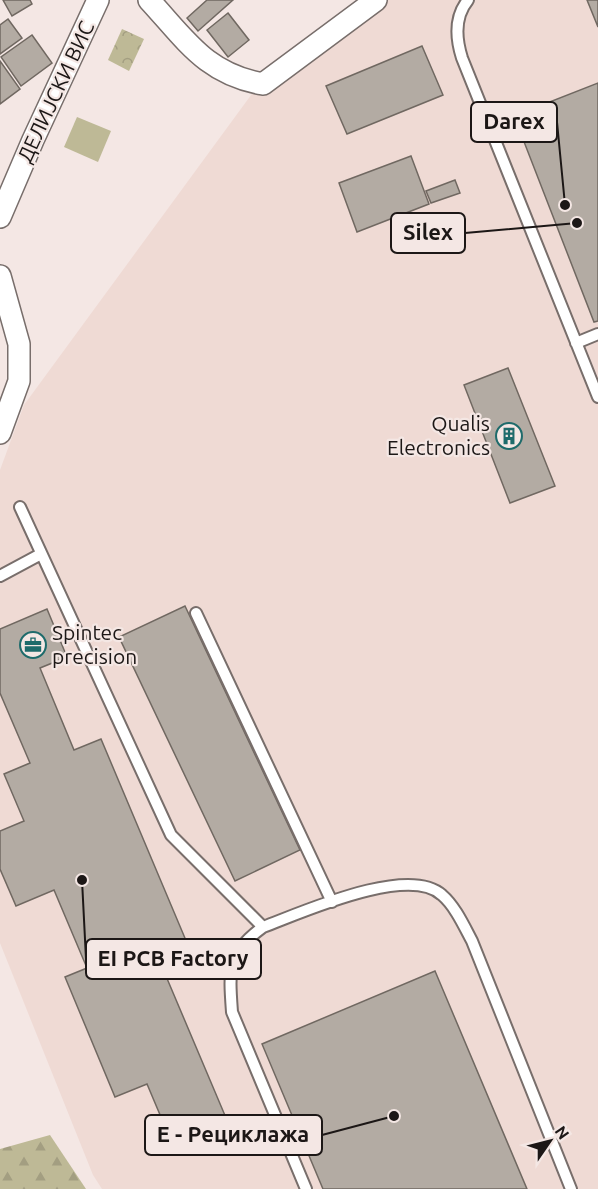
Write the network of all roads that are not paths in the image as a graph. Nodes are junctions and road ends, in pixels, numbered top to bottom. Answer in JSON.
{"nodes":[{"id":1,"x":98,"y":0,"type":"edge"},
{"id":2,"x":150,"y":0,"type":"edge"},
{"id":3,"x":376,"y":0,"type":"edge"},
{"id":4,"x":468,"y":0,"type":"edge"},
{"id":5,"x":0,"y":217,"type":"edge"},
{"id":6,"x":0,"y":276,"type":"edge"},
{"id":7,"x":598,"y":334,"type":"edge"},
{"id":8,"x":576,"y":343,"type":"junction"},
{"id":9,"x":598,"y":398,"type":"edge"},
{"id":10,"x":0,"y":434,"type":"edge"},
{"id":11,"x":20,"y":507,"type":"dead end"},
{"id":12,"x":41,"y":554,"type":"junction"},
{"id":13,"x":0,"y":576,"type":"edge"},
{"id":14,"x":196,"y":613,"type":"dead end"},
{"id":15,"x":333,"y":902,"type":"junction"},
{"id":16,"x":263,"y":927,"type":"junction"},
{"id":17,"x":306,"y":1189,"type":"edge"},
{"id":18,"x":572,"y":1189,"type":"edge"}],
"edges":[{"from":1,"to":5,"type":"street","name":"ДЕЛИЈСКИ ВИС"},
{"from":2,"to":3,"type":"street"},
{"from":4,"to":8,"type":"lane"},
{"from":6,"to":10,"type":"street"},
{"from":7,"to":8,"type":"lane"},
{"from":8,"to":9,"type":"lane"},
{"from":11,"to":12,"type":"lane"},
{"from":12,"to":13,"type":"lane"},
{"from":12,"to":16,"type":"lane"},
{"from":14,"to":15,"type":"lane"},
{"from":15,"to":16,"type":"lane"},
{"from":15,"to":18,"type":"lane"},
{"from":16,"to":17,"type":"lane"}]}
